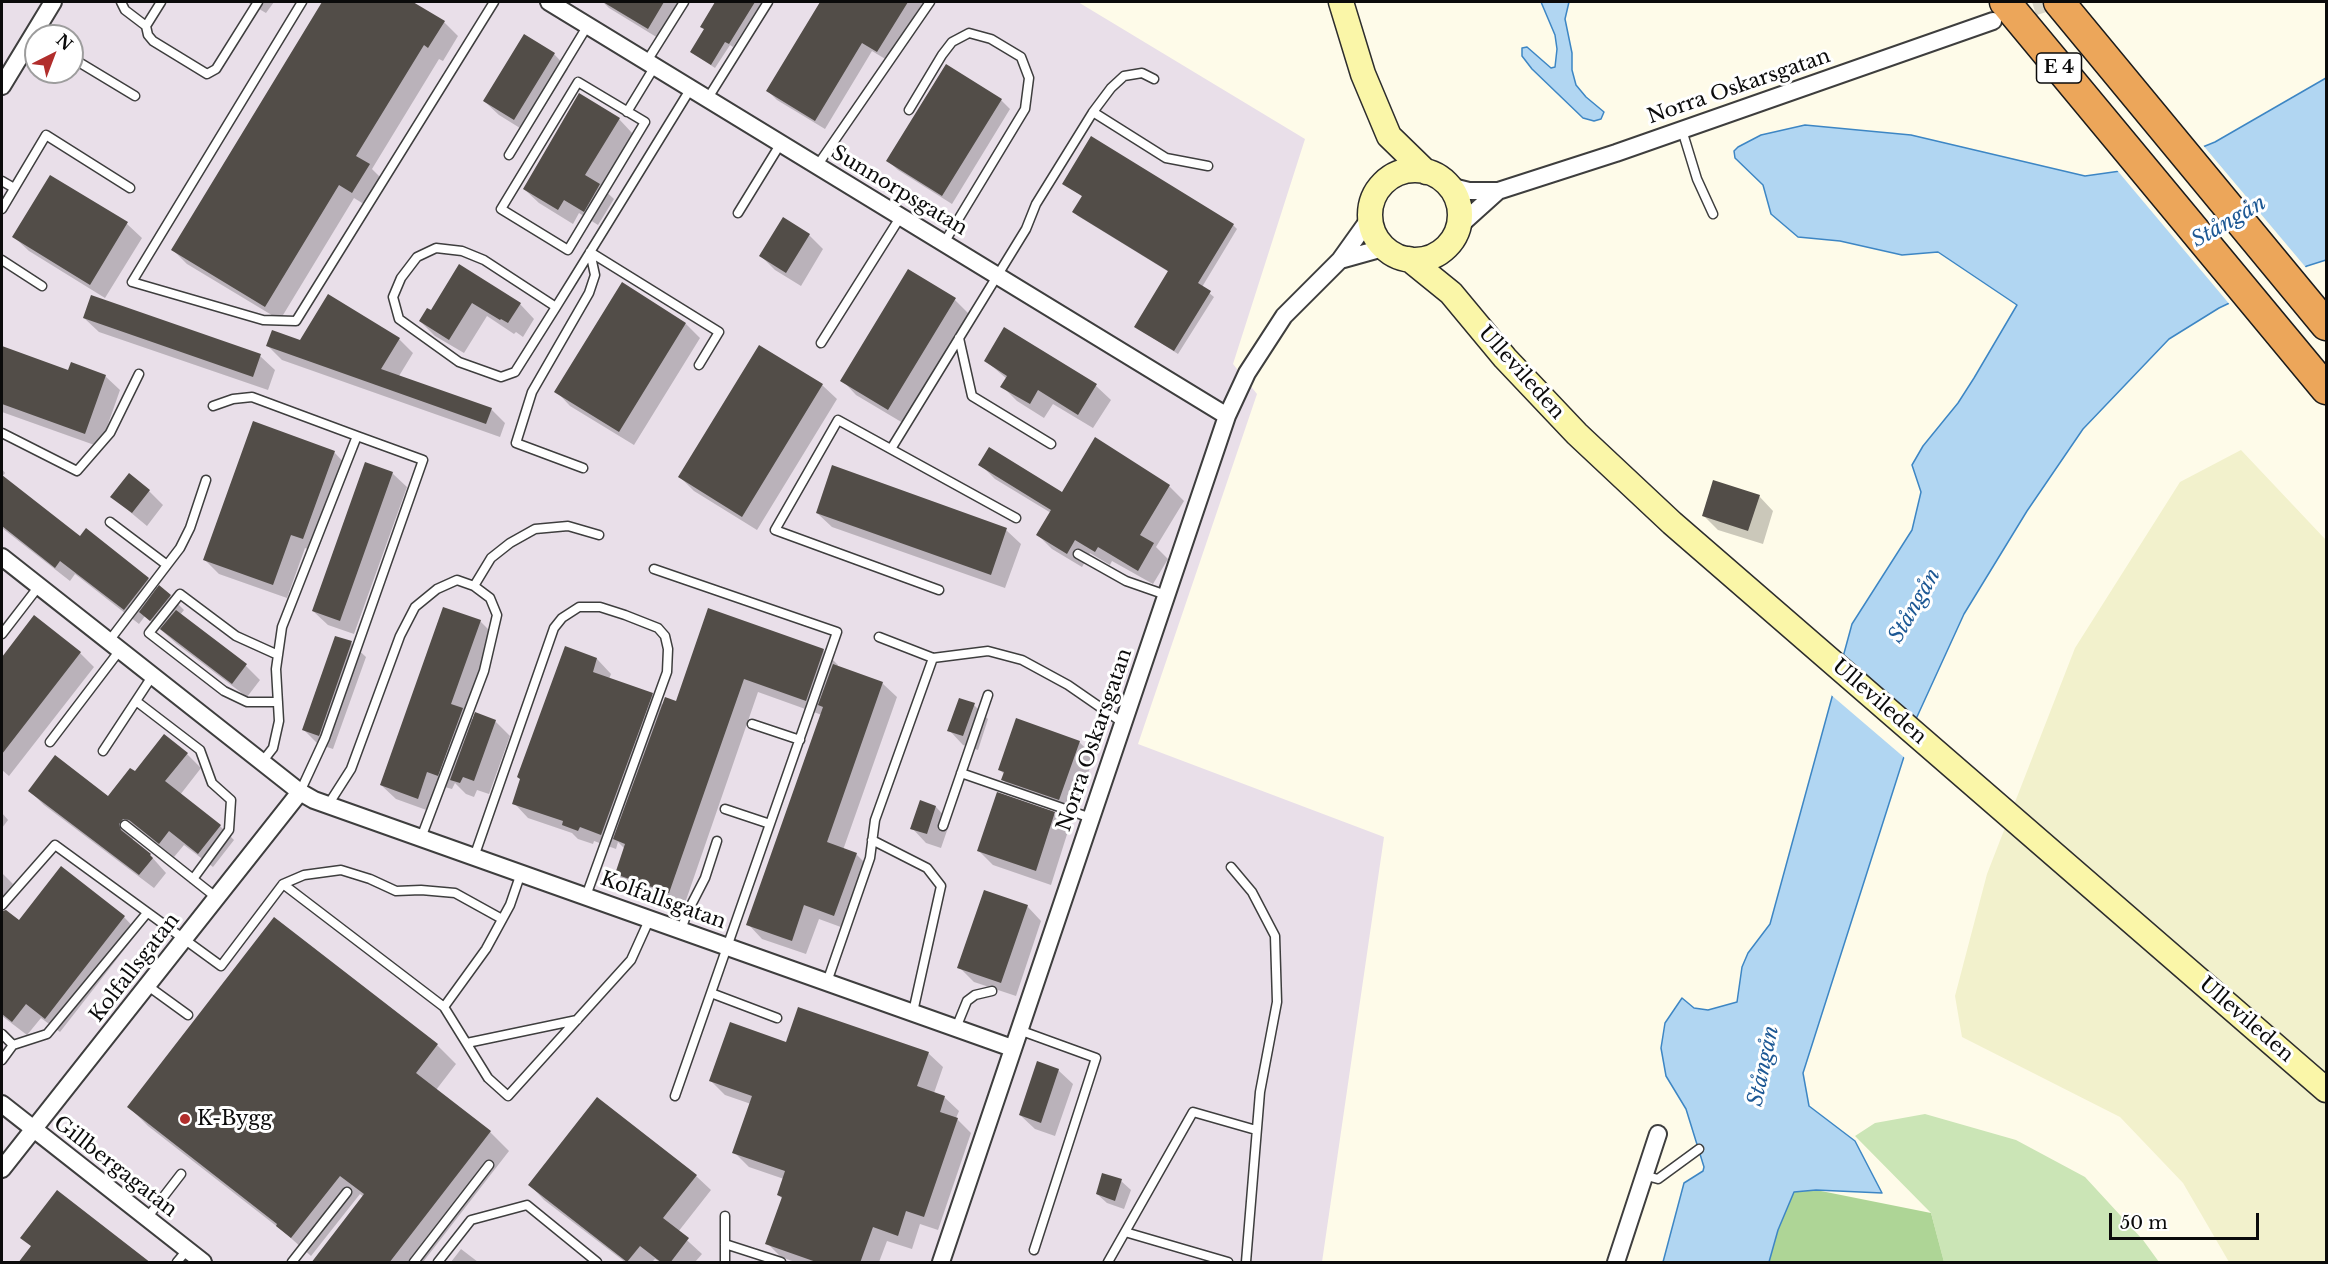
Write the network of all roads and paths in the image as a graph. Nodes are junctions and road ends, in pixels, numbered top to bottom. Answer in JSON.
{"nodes":[{"id":1,"x":53,"y":2,"type":"edge"},
{"id":2,"x":120,"y":2,"type":"edge"},
{"id":3,"x":161,"y":2,"type":"edge"},
{"id":4,"x":258,"y":2,"type":"edge"},
{"id":5,"x":302,"y":2,"type":"edge"},
{"id":6,"x":494,"y":2,"type":"edge"},
{"id":7,"x":684,"y":2,"type":"edge"},
{"id":8,"x":768,"y":2,"type":"edge"},
{"id":9,"x":930,"y":2,"type":"edge"},
{"id":10,"x":1341,"y":2,"type":"edge"},
{"id":11,"x":2059,"y":2,"type":"edge"},
{"id":12,"x":559,"y":4,"type":"edge"},
{"id":13,"x":1999,"y":11,"type":"edge"},
{"id":14,"x":41,"y":24,"type":"edge"},
{"id":15,"x":588,"y":25,"type":"junction"},
{"id":16,"x":146,"y":26,"type":"junction"},
{"id":17,"x":24,"y":52,"type":"edge"},
{"id":18,"x":651,"y":64,"type":"junction"},
{"id":19,"x":84,"y":65,"type":"edge"},
{"id":20,"x":1154,"y":79,"type":"dead end"},
{"id":21,"x":2,"y":86,"type":"edge"},
{"id":22,"x":691,"y":88,"type":"junction"},
{"id":23,"x":135,"y":96,"type":"dead end"},
{"id":24,"x":708,"y":99,"type":"junction"},
{"id":25,"x":909,"y":110,"type":"dead end"},
{"id":26,"x":627,"y":112,"type":"junction"},
{"id":27,"x":1093,"y":112,"type":"junction"},
{"id":28,"x":1682,"y":130,"type":"junction"},
{"id":29,"x":1389,"y":136,"type":"junction"},
{"id":30,"x":781,"y":143,"type":"junction"},
{"id":31,"x":509,"y":155,"type":"dead end"},
{"id":32,"x":817,"y":166,"type":"junction"},
{"id":33,"x":1208,"y":166,"type":"dead end"},
{"id":34,"x":1426,"y":171,"type":"junction"},
{"id":35,"x":2,"y":180,"type":"edge"},
{"id":36,"x":1384,"y":182,"type":"junction"},
{"id":37,"x":1449,"y":186,"type":"junction"},
{"id":38,"x":14,"y":188,"type":"junction"},
{"id":39,"x":130,"y":188,"type":"dead end"},
{"id":40,"x":1498,"y":191,"type":"junction"},
{"id":41,"x":2,"y":209,"type":"edge"},
{"id":42,"x":738,"y":213,"type":"dead end"},
{"id":43,"x":1713,"y":214,"type":"dead end"},
{"id":44,"x":901,"y":216,"type":"junction"},
{"id":45,"x":1370,"y":218,"type":"junction"},
{"id":46,"x":1452,"y":237,"type":"junction"},
{"id":47,"x":944,"y":243,"type":"junction"},
{"id":48,"x":1383,"y":248,"type":"junction"},
{"id":49,"x":590,"y":252,"type":"junction"},
{"id":50,"x":2,"y":260,"type":"edge"},
{"id":51,"x":1340,"y":260,"type":"junction"},
{"id":52,"x":1409,"y":260,"type":"junction"},
{"id":53,"x":997,"y":275,"type":"junction"},
{"id":54,"x":42,"y":286,"type":"dead end"},
{"id":55,"x":1451,"y":293,"type":"junction"},
{"id":56,"x":556,"y":307,"type":"junction"},
{"id":57,"x":2326,"y":325,"type":"edge"},
{"id":58,"x":959,"y":338,"type":"junction"},
{"id":59,"x":821,"y":343,"type":"dead end"},
{"id":60,"x":699,"y":365,"type":"dead end"},
{"id":61,"x":139,"y":374,"type":"dead end"},
{"id":62,"x":2320,"y":382,"type":"edge"},
{"id":63,"x":213,"y":406,"type":"dead end"},
{"id":64,"x":1227,"y":416,"type":"junction"},
{"id":65,"x":2,"y":433,"type":"edge"},
{"id":66,"x":357,"y":436,"type":"junction"},
{"id":67,"x":1051,"y":444,"type":"dead end"},
{"id":68,"x":891,"y":449,"type":"junction"},
{"id":69,"x":583,"y":468,"type":"dead end"},
{"id":70,"x":206,"y":480,"type":"dead end"},
{"id":71,"x":1016,"y":518,"type":"dead end"},
{"id":72,"x":110,"y":522,"type":"dead end"},
{"id":73,"x":599,"y":535,"type":"dead end"},
{"id":74,"x":1078,"y":554,"type":"dead end"},
{"id":75,"x":2,"y":557,"type":"edge"},
{"id":76,"x":167,"y":565,"type":"junction"},
{"id":77,"x":654,"y":569,"type":"dead end"},
{"id":78,"x":39,"y":586,"type":"junction"},
{"id":79,"x":474,"y":586,"type":"junction"},
{"id":80,"x":939,"y":590,"type":"dead end"},
{"id":81,"x":1166,"y":595,"type":"junction"},
{"id":82,"x":2,"y":634,"type":"edge"},
{"id":83,"x":879,"y":637,"type":"dead end"},
{"id":84,"x":115,"y":645,"type":"junction"},
{"id":85,"x":278,"y":655,"type":"junction"},
{"id":86,"x":933,"y":658,"type":"junction"},
{"id":87,"x":153,"y":675,"type":"junction"},
{"id":88,"x":988,"y":695,"type":"dead end"},
{"id":89,"x":136,"y":701,"type":"junction"},
{"id":90,"x":278,"y":702,"type":"junction"},
{"id":91,"x":1123,"y":723,"type":"junction"},
{"id":92,"x":752,"y":724,"type":"dead end"},
{"id":93,"x":800,"y":740,"type":"junction"},
{"id":94,"x":50,"y":742,"type":"dead end"},
{"id":95,"x":103,"y":751,"type":"dead end"},
{"id":96,"x":262,"y":762,"type":"junction"},
{"id":97,"x":962,"y":773,"type":"junction"},
{"id":98,"x":300,"y":792,"type":"junction"},
{"id":99,"x":328,"y":806,"type":"junction"},
{"id":100,"x":725,"y":809,"type":"dead end"},
{"id":101,"x":1090,"y":818,"type":"junction"},
{"id":102,"x":770,"y":824,"type":"junction"},
{"id":103,"x":125,"y":825,"type":"dead end"},
{"id":104,"x":943,"y":826,"type":"dead end"},
{"id":105,"x":421,"y":838,"type":"junction"},
{"id":106,"x":872,"y":840,"type":"junction"},
{"id":107,"x":717,"y":842,"type":"dead end"},
{"id":108,"x":474,"y":857,"type":"junction"},
{"id":109,"x":1231,"y":867,"type":"dead end"},
{"id":110,"x":521,"y":873,"type":"junction"},
{"id":111,"x":193,"y":879,"type":"junction"},
{"id":112,"x":283,"y":884,"type":"junction"},
{"id":113,"x":586,"y":896,"type":"junction"},
{"id":114,"x":217,"y":898,"type":"junction"},
{"id":115,"x":2,"y":905,"type":"edge"},
{"id":116,"x":147,"y":913,"type":"junction"},
{"id":117,"x":650,"y":918,"type":"junction"},
{"id":118,"x":502,"y":919,"type":"junction"},
{"id":119,"x":681,"y":930,"type":"junction"},
{"id":120,"x":184,"y":940,"type":"junction"},
{"id":121,"x":727,"y":946,"type":"junction"},
{"id":122,"x":827,"y":982,"type":"junction"},
{"id":123,"x":148,"y":986,"type":"junction"},
{"id":124,"x":992,"y":991,"type":"dead end"},
{"id":125,"x":711,"y":993,"type":"junction"},
{"id":126,"x":444,"y":1007,"type":"junction"},
{"id":127,"x":913,"y":1012,"type":"junction"},
{"id":128,"x":188,"y":1015,"type":"dead end"},
{"id":129,"x":777,"y":1018,"type":"dead end"},
{"id":130,"x":577,"y":1020,"type":"junction"},
{"id":131,"x":956,"y":1028,"type":"junction"},
{"id":132,"x":1019,"y":1030,"type":"junction"},
{"id":133,"x":2,"y":1034,"type":"edge"},
{"id":134,"x":467,"y":1043,"type":"junction"},
{"id":135,"x":13,"y":1045,"type":"junction"},
{"id":136,"x":1012,"y":1048,"type":"junction"},
{"id":137,"x":2,"y":1060,"type":"edge"},
{"id":138,"x":2326,"y":1090,"type":"edge"},
{"id":139,"x":675,"y":1096,"type":"dead end"},
{"id":140,"x":2,"y":1104,"type":"edge"},
{"id":141,"x":34,"y":1130,"type":"junction"},
{"id":142,"x":1257,"y":1130,"type":"junction"},
{"id":143,"x":1658,"y":1134,"type":"dead end"},
{"id":144,"x":1699,"y":1149,"type":"dead end"},
{"id":145,"x":489,"y":1165,"type":"dead end"},
{"id":146,"x":2,"y":1170,"type":"edge"},
{"id":147,"x":181,"y":1174,"type":"dead end"},
{"id":148,"x":1643,"y":1174,"type":"junction"},
{"id":149,"x":347,"y":1192,"type":"dead end"},
{"id":150,"x":725,"y":1216,"type":"dead end"},
{"id":151,"x":147,"y":1218,"type":"junction"},
{"id":152,"x":1125,"y":1232,"type":"junction"},
{"id":153,"x":724,"y":1244,"type":"junction"},
{"id":154,"x":1034,"y":1250,"type":"dead end"},
{"id":155,"x":182,"y":1256,"type":"edge"},
{"id":156,"x":203,"y":1263,"type":"edge"},
{"id":157,"x":292,"y":1263,"type":"edge"},
{"id":158,"x":414,"y":1263,"type":"edge"},
{"id":159,"x":438,"y":1263,"type":"edge"},
{"id":160,"x":597,"y":1263,"type":"edge"},
{"id":161,"x":725,"y":1263,"type":"edge"},
{"id":162,"x":781,"y":1263,"type":"edge"},
{"id":163,"x":940,"y":1263,"type":"edge"},
{"id":164,"x":1108,"y":1263,"type":"edge"},
{"id":165,"x":1228,"y":1263,"type":"edge"},
{"id":166,"x":1246,"y":1263,"type":"edge"},
{"id":167,"x":1616,"y":1263,"type":"edge"}],
"edges":[{"from":1,"to":14,"type":"street"},
{"from":2,"to":16,"type":"lane"},
{"from":3,"to":16,"type":"lane"},
{"from":4,"to":16,"type":"lane"},
{"from":5,"to":6,"type":"lane"},
{"from":7,"to":18,"type":"lane"},
{"from":8,"to":24,"type":"lane"},
{"from":9,"to":32,"type":"lane"},
{"from":10,"to":29,"type":"main road"},
{"from":11,"to":57,"type":"highway","number":"E 4"},
{"from":12,"to":15,"type":"street","name":"Sunnorpsgatan"},
{"from":13,"to":28,"type":"street","name":"Norra Oskarsgatan"},
{"from":13,"to":62,"type":"highway","number":"E 4"},
{"from":15,"to":18,"type":"street","name":"Sunnorpsgatan"},
{"from":15,"to":31,"type":"lane"},
{"from":17,"to":21,"type":"street"},
{"from":18,"to":22,"type":"street","name":"Sunnorpsgatan"},
{"from":18,"to":26,"type":"lane"},
{"from":19,"to":23,"type":"lane"},
{"from":20,"to":27,"type":"lane"},
{"from":22,"to":24,"type":"street","name":"Sunnorpsgatan"},
{"from":22,"to":49,"type":"lane"},
{"from":24,"to":30,"type":"street","name":"Sunnorpsgatan"},
{"from":25,"to":47,"type":"lane"},
{"from":26,"to":26,"type":"lane"},
{"from":27,"to":33,"type":"lane"},
{"from":27,"to":53,"type":"lane"},
{"from":28,"to":40,"type":"street","name":"Norra Oskarsgatan"},
{"from":28,"to":43,"type":"lane"},
{"from":29,"to":34,"type":"main road"},
{"from":29,"to":36,"type":"main road"},
{"from":30,"to":32,"type":"street","name":"Sunnorpsgatan"},
{"from":30,"to":42,"type":"lane"},
{"from":32,"to":44,"type":"street","name":"Sunnorpsgatan"},
{"from":34,"to":36,"type":"main road"},
{"from":34,"to":37,"type":"main road"},
{"from":35,"to":38,"type":"lane"},
{"from":36,"to":45,"type":"main road"},
{"from":37,"to":40,"type":"street","name":"Norra Oskarsgatan"},
{"from":37,"to":46,"type":"main road"},
{"from":38,"to":39,"type":"lane"},
{"from":38,"to":41,"type":"lane"},
{"from":40,"to":46,"type":"street","name":"Norra Oskarsgatan"},
{"from":44,"to":47,"type":"street","name":"Sunnorpsgatan"},
{"from":44,"to":59,"type":"lane"},
{"from":45,"to":48,"type":"main road"},
{"from":45,"to":51,"type":"street","name":"Norra Oskarsgatan"},
{"from":46,"to":52,"type":"main road"},
{"from":46,"to":55,"type":"main road","name":"Ullevileden"},
{"from":47,"to":53,"type":"street","name":"Sunnorpsgatan"},
{"from":48,"to":51,"type":"street","name":"Norra Oskarsgatan"},
{"from":48,"to":52,"type":"main road"},
{"from":49,"to":56,"type":"lane"},
{"from":49,"to":60,"type":"lane"},
{"from":49,"to":69,"type":"lane"},
{"from":50,"to":54,"type":"lane"},
{"from":51,"to":64,"type":"street","name":"Norra Oskarsgatan"},
{"from":52,"to":55,"type":"main road","name":"Ullevileden"},
{"from":53,"to":58,"type":"lane"},
{"from":53,"to":64,"type":"street","name":"Sunnorpsgatan"},
{"from":55,"to":138,"type":"main road","name":"Ullevileden"},
{"from":56,"to":56,"type":"lane"},
{"from":58,"to":67,"type":"lane"},
{"from":58,"to":68,"type":"lane"},
{"from":61,"to":65,"type":"lane"},
{"from":63,"to":66,"type":"lane"},
{"from":64,"to":81,"type":"street","name":"Norra Oskarsgatan"},
{"from":66,"to":85,"type":"lane"},
{"from":66,"to":98,"type":"lane"},
{"from":68,"to":71,"type":"lane"},
{"from":68,"to":80,"type":"lane"},
{"from":70,"to":76,"type":"lane"},
{"from":72,"to":76,"type":"lane"},
{"from":73,"to":79,"type":"lane"},
{"from":74,"to":81,"type":"lane"},
{"from":75,"to":78,"type":"street","name":"Kolfallsgatan"},
{"from":76,"to":84,"type":"lane"},
{"from":77,"to":93,"type":"lane"},
{"from":78,"to":82,"type":"lane"},
{"from":78,"to":84,"type":"street","name":"Kolfallsgatan"},
{"from":79,"to":99,"type":"lane"},
{"from":79,"to":105,"type":"lane"},
{"from":81,"to":91,"type":"street","name":"Norra Oskarsgatan"},
{"from":83,"to":86,"type":"lane"},
{"from":84,"to":87,"type":"street","name":"Kolfallsgatan"},
{"from":84,"to":94,"type":"lane"},
{"from":85,"to":90,"type":"lane"},
{"from":85,"to":90,"type":"lane"},
{"from":86,"to":91,"type":"lane"},
{"from":86,"to":106,"type":"lane"},
{"from":87,"to":89,"type":"lane"},
{"from":87,"to":96,"type":"street","name":"Kolfallsgatan"},
{"from":88,"to":97,"type":"lane"},
{"from":89,"to":95,"type":"lane"},
{"from":89,"to":111,"type":"lane"},
{"from":90,"to":96,"type":"lane"},
{"from":91,"to":101,"type":"street","name":"Norra Oskarsgatan"},
{"from":92,"to":93,"type":"lane"},
{"from":93,"to":102,"type":"lane"},
{"from":96,"to":98,"type":"street","name":"Kolfallsgatan"},
{"from":97,"to":101,"type":"lane"},
{"from":97,"to":104,"type":"lane"},
{"from":98,"to":99,"type":"street","name":"Kolfallsgatan"},
{"from":98,"to":114,"type":"street","name":"Kolfallsgatan"},
{"from":99,"to":105,"type":"street","name":"Kolfallsgatan"},
{"from":100,"to":102,"type":"lane"},
{"from":101,"to":132,"type":"street","name":"Norra Oskarsgatan"},
{"from":102,"to":121,"type":"lane"},
{"from":103,"to":111,"type":"lane"},
{"from":105,"to":108,"type":"street","name":"Kolfallsgatan"},
{"from":106,"to":122,"type":"lane"},
{"from":106,"to":127,"type":"lane"},
{"from":107,"to":119,"type":"lane"},
{"from":108,"to":110,"type":"street","name":"Kolfallsgatan"},
{"from":108,"to":113,"type":"lane"},
{"from":109,"to":142,"type":"lane"},
{"from":110,"to":113,"type":"street","name":"Kolfallsgatan"},
{"from":110,"to":118,"type":"lane"},
{"from":111,"to":114,"type":"lane"},
{"from":112,"to":118,"type":"lane"},
{"from":112,"to":120,"type":"lane"},
{"from":112,"to":126,"type":"lane"},
{"from":113,"to":117,"type":"street","name":"Kolfallsgatan"},
{"from":114,"to":120,"type":"street","name":"Kolfallsgatan"},
{"from":115,"to":116,"type":"lane"},
{"from":116,"to":120,"type":"lane"},
{"from":116,"to":135,"type":"lane"},
{"from":117,"to":119,"type":"street","name":"Kolfallsgatan"},
{"from":117,"to":130,"type":"lane"},
{"from":118,"to":126,"type":"lane"},
{"from":119,"to":121,"type":"street","name":"Kolfallsgatan"},
{"from":120,"to":123,"type":"street","name":"Kolfallsgatan"},
{"from":121,"to":122,"type":"street","name":"Kolfallsgatan"},
{"from":121,"to":125,"type":"lane"},
{"from":122,"to":127,"type":"street","name":"Kolfallsgatan"},
{"from":123,"to":128,"type":"lane"},
{"from":123,"to":141,"type":"street","name":"Kolfallsgatan"},
{"from":124,"to":131,"type":"lane"},
{"from":125,"to":129,"type":"lane"},
{"from":125,"to":139,"type":"lane"},
{"from":126,"to":134,"type":"lane"},
{"from":127,"to":131,"type":"street","name":"Kolfallsgatan"},
{"from":130,"to":134,"type":"lane"},
{"from":130,"to":134,"type":"lane"},
{"from":131,"to":136,"type":"street","name":"Kolfallsgatan"},
{"from":132,"to":136,"type":"street","name":"Norra Oskarsgatan"},
{"from":132,"to":154,"type":"lane"},
{"from":133,"to":135,"type":"lane"},
{"from":135,"to":137,"type":"lane"},
{"from":136,"to":163,"type":"street","name":"Norra Oskarsgatan"},
{"from":140,"to":141,"type":"street","name":"Gillbergagatan"},
{"from":141,"to":146,"type":"street","name":"Kolfallsgatan"},
{"from":141,"to":151,"type":"street","name":"Gillbergagatan"},
{"from":142,"to":152,"type":"lane"},
{"from":142,"to":166,"type":"lane"},
{"from":143,"to":148,"type":"street"},
{"from":144,"to":148,"type":"lane"},
{"from":145,"to":158,"type":"lane"},
{"from":147,"to":151,"type":"lane"},
{"from":148,"to":167,"type":"street"},
{"from":149,"to":157,"type":"lane"},
{"from":150,"to":153,"type":"lane"},
{"from":151,"to":155,"type":"street","name":"Gillbergagatan"},
{"from":152,"to":164,"type":"lane"},
{"from":152,"to":165,"type":"lane"},
{"from":153,"to":161,"type":"lane"},
{"from":153,"to":162,"type":"lane"},
{"from":155,"to":156,"type":"street","name":"Gillbergagatan"},
{"from":159,"to":160,"type":"lane"}]}
